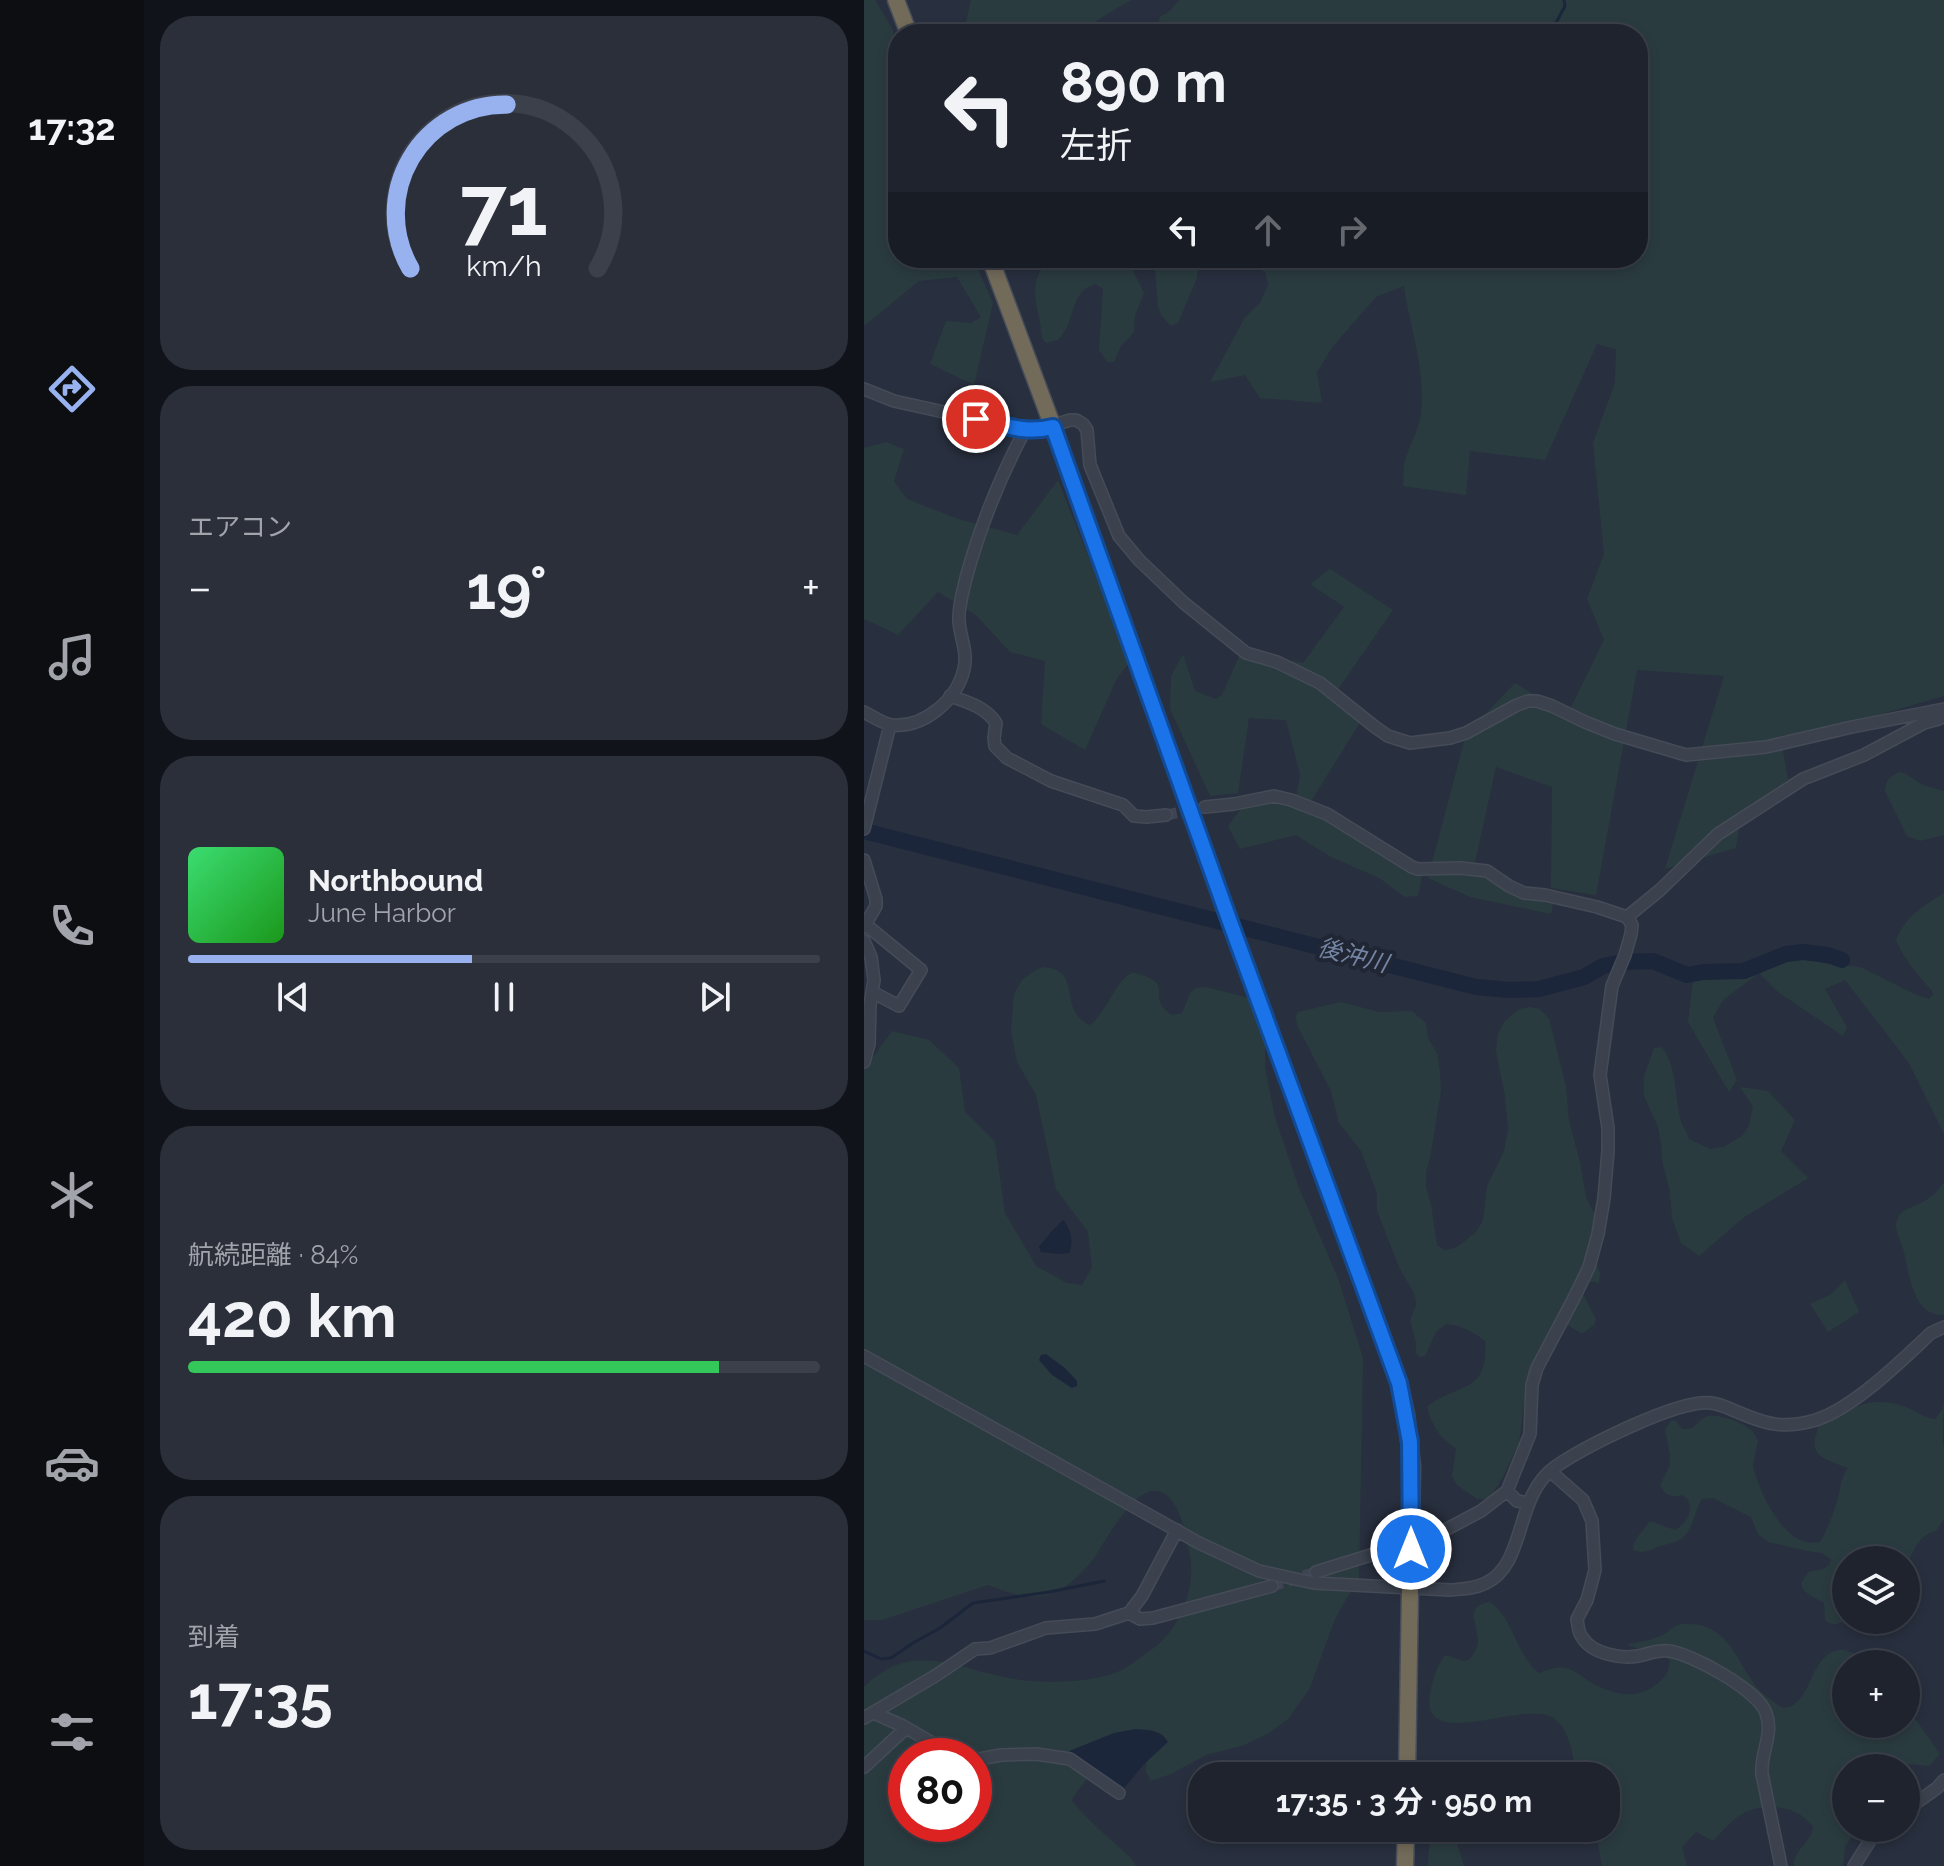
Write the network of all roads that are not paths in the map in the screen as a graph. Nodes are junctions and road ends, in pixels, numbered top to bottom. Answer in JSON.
{"nodes":[{"id":1,"x":896,"y":0,"type":"edge"},
{"id":2,"x":905,"y":24,"type":"edge"},
{"id":3,"x":994,"y":268,"type":"edge"},
{"id":4,"x":864,"y":389,"type":"edge"},
{"id":5,"x":1053,"y":427,"type":"junction"},
{"id":6,"x":1025,"y":430,"type":"junction"},
{"id":7,"x":950,"y":696,"type":"junction"},
{"id":8,"x":864,"y":712,"type":"edge"},
{"id":9,"x":1944,"y":712,"type":"edge"},
{"id":10,"x":890,"y":725,"type":"junction"},
{"id":11,"x":1205,"y":807,"type":"tunnel mouth"},
{"id":12,"x":1166,"y":815,"type":"tunnel mouth"},
{"id":13,"x":865,"y":826,"type":"edge"},
{"id":14,"x":864,"y":860,"type":"edge"},
{"id":15,"x":1627,"y":917,"type":"junction"},
{"id":16,"x":865,"y":925,"type":"edge"},
{"id":17,"x":864,"y":941,"type":"edge"},
{"id":18,"x":872,"y":992,"type":"junction"},
{"id":19,"x":864,"y":1062,"type":"edge"},
{"id":20,"x":1944,"y":1327,"type":"edge"},
{"id":21,"x":864,"y":1356,"type":"edge"},
{"id":22,"x":1550,"y":1471,"type":"junction"},
{"id":23,"x":1507,"y":1491,"type":"junction"},
{"id":24,"x":1528,"y":1503,"type":"junction"},
{"id":25,"x":1177,"y":1530,"type":"junction"},
{"id":26,"x":1430,"y":1538,"type":"dead end"},
{"id":27,"x":1400,"y":1546,"type":"dead end"},
{"id":28,"x":1316,"y":1572,"type":"tunnel mouth"},
{"id":29,"x":1272,"y":1586,"type":"tunnel mouth"},
{"id":30,"x":1410,"y":1586,"type":"junction"},
{"id":31,"x":1129,"y":1613,"type":"junction"},
{"id":32,"x":869,"y":1716,"type":"edge"},
{"id":33,"x":906,"y":1728,"type":"junction"},
{"id":34,"x":924,"y":1738,"type":"edge"},
{"id":35,"x":992,"y":1757,"type":"edge"},
{"id":36,"x":1407,"y":1762,"type":"edge"},
{"id":37,"x":864,"y":1767,"type":"edge"},
{"id":38,"x":1944,"y":1780,"type":"edge"},
{"id":39,"x":1119,"y":1793,"type":"dead end"},
{"id":40,"x":1920,"y":1800,"type":"edge"},
{"id":41,"x":1406,"y":1842,"type":"edge"},
{"id":42,"x":1869,"y":1842,"type":"edge"},
{"id":43,"x":1405,"y":1866,"type":"edge"},
{"id":44,"x":1781,"y":1866,"type":"edge"},
{"id":45,"x":1854,"y":1866,"type":"edge"}],
"edges":[{"from":1,"to":2,"type":"highway"},
{"from":3,"to":5,"type":"highway"},
{"from":4,"to":6,"type":"street"},
{"from":5,"to":6,"type":"street"},
{"from":5,"to":9,"type":"street"},
{"from":5,"to":30,"type":"highway"},
{"from":6,"to":7,"type":"street"},
{"from":7,"to":10,"type":"street"},
{"from":7,"to":12,"type":"street"},
{"from":8,"to":10,"type":"street"},
{"from":9,"to":15,"type":"street"},
{"from":10,"to":13,"type":"street"},
{"from":11,"to":15,"type":"street"},
{"from":14,"to":16,"type":"street"},
{"from":15,"to":23,"type":"street"},
{"from":16,"to":18,"type":"street"},
{"from":17,"to":18,"type":"street"},
{"from":18,"to":19,"type":"street"},
{"from":20,"to":22,"type":"street"},
{"from":21,"to":25,"type":"street"},
{"from":22,"to":24,"type":"street"},
{"from":22,"to":44,"type":"street"},
{"from":23,"to":24,"type":"street"},
{"from":23,"to":26,"type":"street"},
{"from":24,"to":30,"type":"street"},
{"from":25,"to":30,"type":"street"},
{"from":25,"to":31,"type":"street"},
{"from":27,"to":28,"type":"street"},
{"from":29,"to":31,"type":"street"},
{"from":30,"to":36,"type":"highway"},
{"from":31,"to":32,"type":"street"},
{"from":32,"to":33,"type":"street"},
{"from":33,"to":34,"type":"street"},
{"from":33,"to":37,"type":"street"},
{"from":35,"to":39,"type":"street"},
{"from":38,"to":40,"type":"street"},
{"from":41,"to":43,"type":"highway"},
{"from":42,"to":45,"type":"street"}]}
